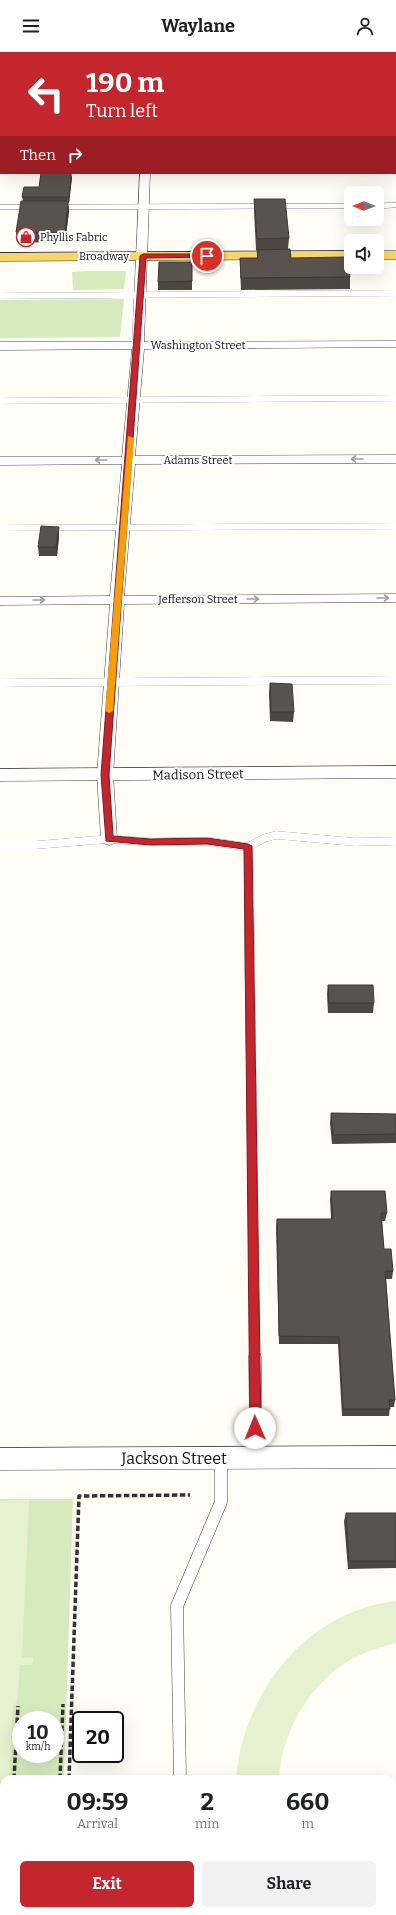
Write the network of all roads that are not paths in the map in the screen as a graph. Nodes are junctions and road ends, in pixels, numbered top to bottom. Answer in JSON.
{"nodes":[{"id":1,"x":145,"y":174,"type":"edge"},
{"id":2,"x":396,"y":205,"type":"edge"},
{"id":3,"x":344,"y":206,"type":"edge"},
{"id":4,"x":384,"y":206,"type":"edge"},
{"id":5,"x":0,"y":207,"type":"edge"},
{"id":6,"x":39,"y":207,"type":"edge"},
{"id":7,"x":47,"y":207,"type":"edge"},
{"id":8,"x":145,"y":207,"type":"junction"},
{"id":9,"x":344,"y":255,"type":"edge"},
{"id":10,"x":384,"y":255,"type":"edge"},
{"id":11,"x":396,"y":255,"type":"edge"},
{"id":12,"x":143,"y":256,"type":"junction"},
{"id":13,"x":0,"y":257,"type":"edge"},
{"id":14,"x":396,"y":293,"type":"edge"},
{"id":15,"x":141,"y":295,"type":"junction"},
{"id":16,"x":0,"y":296,"type":"edge"},
{"id":17,"x":396,"y":344,"type":"edge"},
{"id":18,"x":0,"y":346,"type":"edge"},
{"id":19,"x":138,"y":346,"type":"junction"},
{"id":20,"x":396,"y":398,"type":"edge"},
{"id":21,"x":133,"y":400,"type":"junction"},
{"id":22,"x":0,"y":401,"type":"edge"},
{"id":23,"x":396,"y":459,"type":"edge"},
{"id":24,"x":129,"y":460,"type":"junction"},
{"id":25,"x":0,"y":461,"type":"edge"},
{"id":26,"x":396,"y":526,"type":"edge"},
{"id":27,"x":0,"y":528,"type":"edge"},
{"id":28,"x":123,"y":528,"type":"junction"},
{"id":29,"x":396,"y":598,"type":"edge"},
{"id":30,"x":117,"y":600,"type":"junction"},
{"id":31,"x":0,"y":601,"type":"edge"},
{"id":32,"x":396,"y":680,"type":"edge"},
{"id":33,"x":111,"y":682,"type":"junction"},
{"id":34,"x":0,"y":683,"type":"edge"},
{"id":35,"x":396,"y":772,"type":"edge"},
{"id":36,"x":0,"y":775,"type":"edge"},
{"id":37,"x":105,"y":775,"type":"junction"},
{"id":38,"x":109,"y":839,"type":"junction"},
{"id":39,"x":396,"y":841,"type":"edge"},
{"id":40,"x":0,"y":845,"type":"edge"},
{"id":41,"x":248,"y":846,"type":"junction"},
{"id":42,"x":396,"y":1457,"type":"edge"},
{"id":43,"x":221,"y":1458,"type":"junction"},
{"id":44,"x":256,"y":1458,"type":"junction"},
{"id":45,"x":0,"y":1459,"type":"edge"},
{"id":46,"x":180,"y":1775,"type":"edge"}],
"edges":[{"from":1,"to":8,"type":"street"},
{"from":2,"to":4,"type":"lane"},
{"from":3,"to":8,"type":"lane"},
{"from":5,"to":6,"type":"lane"},
{"from":7,"to":8,"type":"lane"},
{"from":8,"to":12,"type":"street"},
{"from":9,"to":12,"type":"main road","name":"Broadway"},
{"from":10,"to":11,"type":"main road"},
{"from":12,"to":13,"type":"main road","name":"Broadway"},
{"from":12,"to":15,"type":"street"},
{"from":14,"to":15,"type":"lane"},
{"from":15,"to":16,"type":"lane"},
{"from":15,"to":19,"type":"street"},
{"from":17,"to":19,"type":"street","name":"Washington Street"},
{"from":18,"to":19,"type":"street","name":"Washington Street"},
{"from":19,"to":21,"type":"street"},
{"from":20,"to":21,"type":"lane"},
{"from":21,"to":22,"type":"lane"},
{"from":21,"to":24,"type":"street"},
{"from":23,"to":24,"type":"street","name":"Adams Street","one_way":true},
{"from":24,"to":25,"type":"street","name":"Adams Street","one_way":true},
{"from":24,"to":28,"type":"street"},
{"from":26,"to":28,"type":"lane"},
{"from":27,"to":28,"type":"lane"},
{"from":28,"to":30,"type":"street"},
{"from":30,"to":29,"type":"street","name":"Jefferson Street","one_way":true},
{"from":31,"to":30,"type":"street","name":"Jefferson Street","one_way":true},
{"from":30,"to":33,"type":"street"},
{"from":32,"to":33,"type":"lane"},
{"from":33,"to":34,"type":"lane"},
{"from":33,"to":37,"type":"street"},
{"from":35,"to":37,"type":"street","name":"Madison Street"},
{"from":36,"to":37,"type":"street","name":"Madison Street"},
{"from":37,"to":38,"type":"street"},
{"from":38,"to":40,"type":"lane"},
{"from":38,"to":41,"type":"lane"},
{"from":39,"to":41,"type":"lane"},
{"from":41,"to":44,"type":"lane"},
{"from":42,"to":44,"type":"street","name":"Jackson Street"},
{"from":43,"to":44,"type":"street","name":"Jackson Street"},
{"from":43,"to":45,"type":"street","name":"Jackson Street"},
{"from":43,"to":46,"type":"lane"}]}
